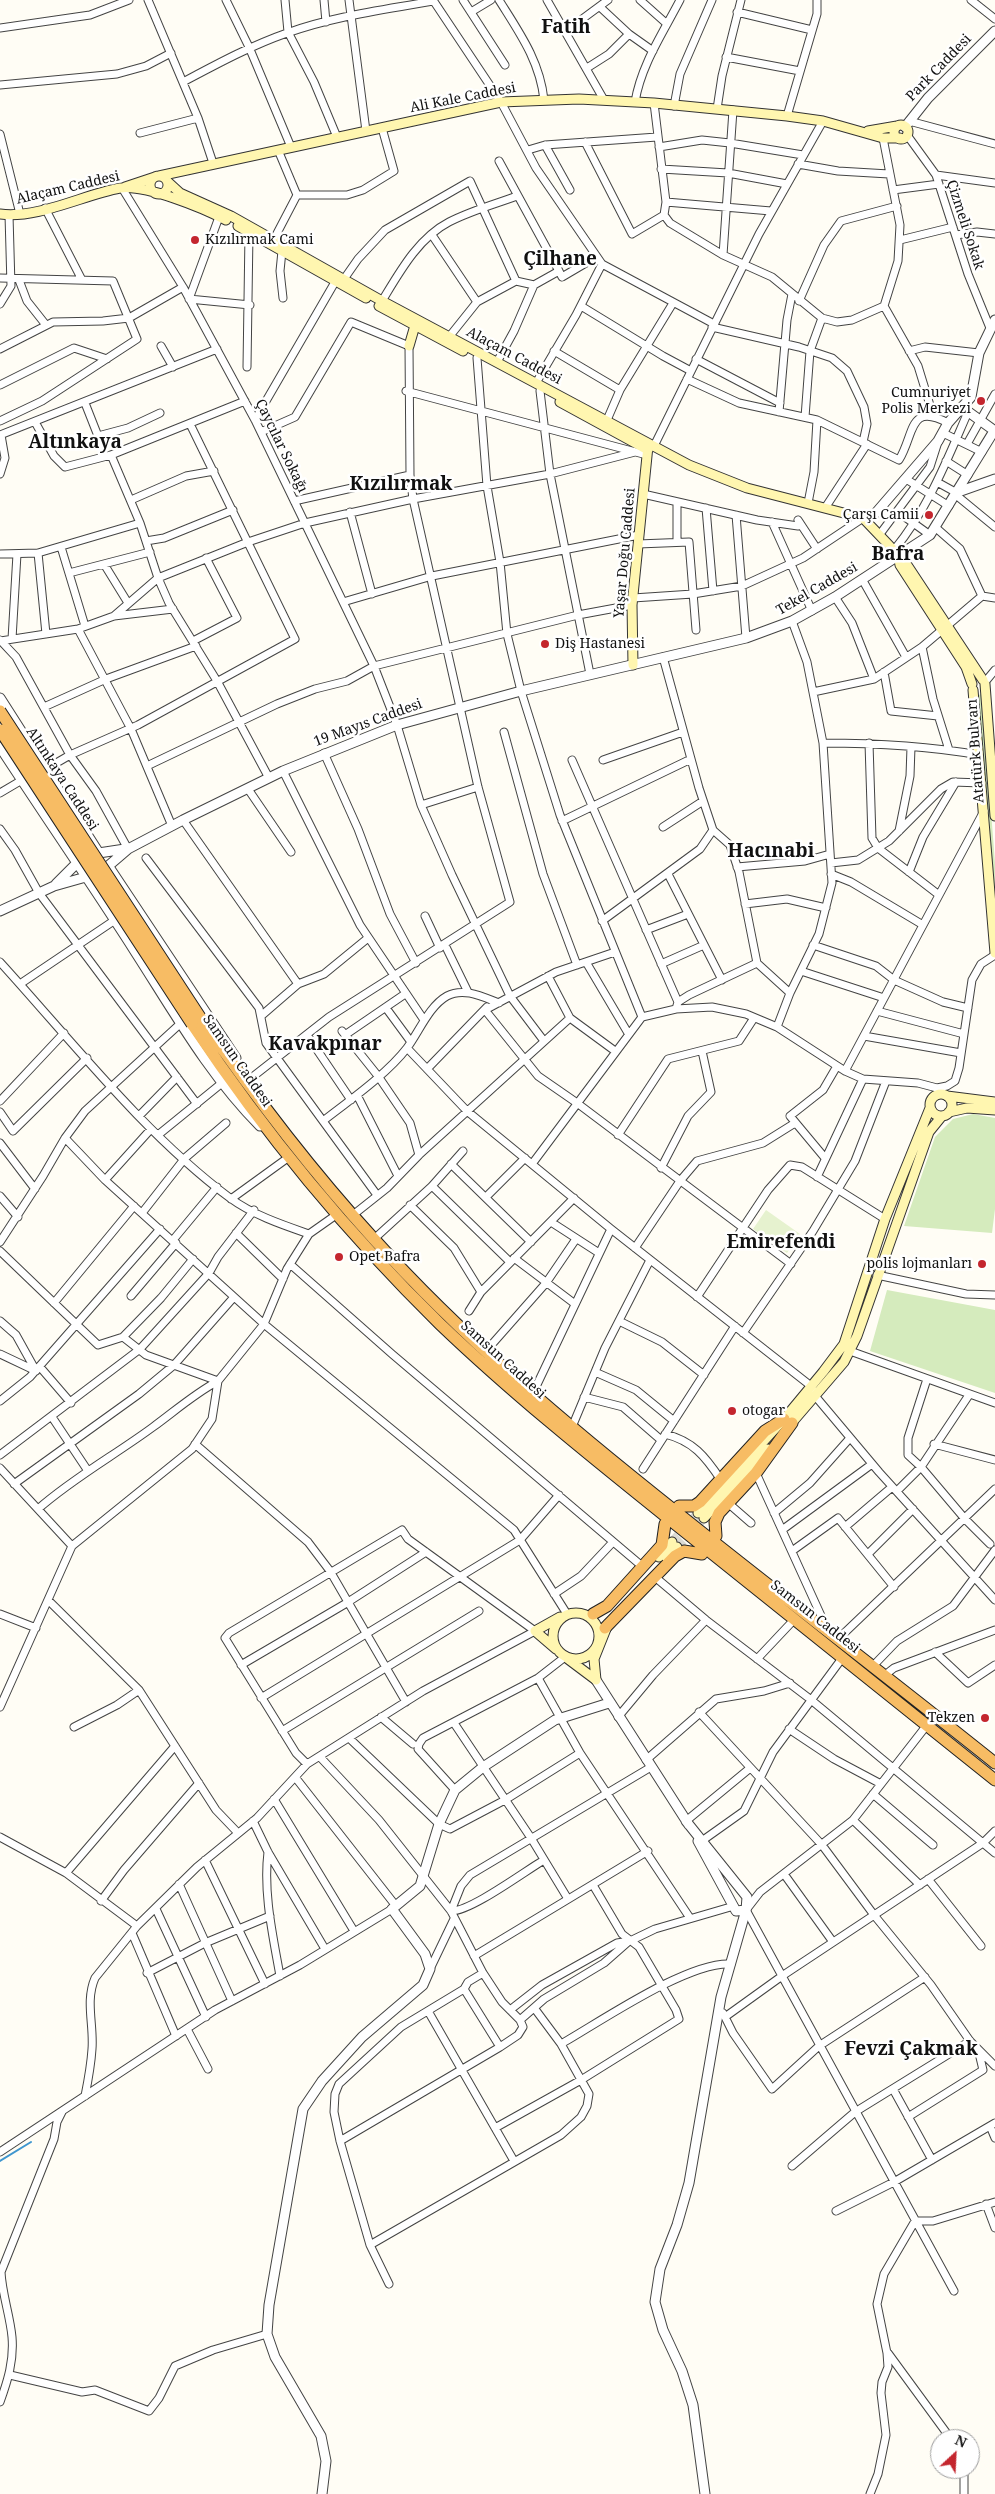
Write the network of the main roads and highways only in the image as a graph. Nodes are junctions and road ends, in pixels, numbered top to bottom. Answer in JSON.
{"nodes":[{"id":1,"x":865,"y":131,"type":"junction"},
{"id":2,"x":158,"y":176,"type":"junction"},
{"id":3,"x":168,"y":182,"type":"junction"},
{"id":4,"x":122,"y":188,"type":"junction"},
{"id":5,"x":157,"y":194,"type":"junction"},
{"id":6,"x":5,"y":214,"type":"edge"},
{"id":7,"x":251,"y":230,"type":"junction"},
{"id":8,"x":338,"y":278,"type":"junction"},
{"id":9,"x":415,"y":322,"type":"junction"},
{"id":10,"x":409,"y":346,"type":"road end"},
{"id":11,"x":538,"y":387,"type":"junction"},
{"id":12,"x":649,"y":449,"type":"junction"},
{"id":13,"x":863,"y":518,"type":"joint"},
{"id":14,"x":944,"y":627,"type":"junction"},
{"id":15,"x":633,"y":664,"type":"road end"},
{"id":16,"x":984,"y":682,"type":"junction"},
{"id":17,"x":972,"y":687,"type":"junction"},
{"id":18,"x":0,"y":711,"type":"edge"},
{"id":19,"x":0,"y":730,"type":"edge"},
{"id":20,"x":994,"y":781,"type":"edge"},
{"id":21,"x":995,"y":816,"type":"edge"},
{"id":22,"x":97,"y":867,"type":"junction"},
{"id":23,"x":995,"y":946,"type":"edge"},
{"id":24,"x":995,"y":954,"type":"edge"},
{"id":25,"x":191,"y":1021,"type":"junction"},
{"id":26,"x":941,"y":1093,"type":"junction"},
{"id":27,"x":995,"y":1102,"type":"edge"},
{"id":28,"x":930,"y":1108,"type":"junction"},
{"id":29,"x":995,"y":1110,"type":"edge"},
{"id":30,"x":945,"y":1114,"type":"junction"},
{"id":31,"x":788,"y":1421,"type":"junction"},
{"id":32,"x":569,"y":1432,"type":"junction"},
{"id":33,"x":678,"y":1506,"type":"junction"},
{"id":34,"x":701,"y":1516,"type":"tunnel mouth"},
{"id":35,"x":665,"y":1524,"type":"junction"},
{"id":36,"x":716,"y":1536,"type":"junction"},
{"id":37,"x":702,"y":1554,"type":"junction"},
{"id":38,"x":588,"y":1613,"type":"junction"},
{"id":39,"x":567,"y":1614,"type":"junction"},
{"id":40,"x":606,"y":1628,"type":"junction"},
{"id":41,"x":818,"y":1632,"type":"junction"},
{"id":42,"x":599,"y":1644,"type":"junction"},
{"id":43,"x":563,"y":1655,"type":"junction"},
{"id":44,"x":995,"y":1763,"type":"edge"},
{"id":45,"x":995,"y":1780,"type":"edge"}],
"edges":[{"from":1,"to":1,"type":"main road","name":"Ali Kale Caddesi"},
{"from":1,"to":2,"type":"main road","name":"Ali Kale Caddesi"},
{"from":2,"to":3,"type":"main road"},
{"from":2,"to":4,"type":"main road","name":"Ali Kale Caddesi"},
{"from":2,"to":5,"type":"main road"},
{"from":3,"to":5,"type":"main road"},
{"from":3,"to":7,"type":"main road","name":"Alaçam Caddesi"},
{"from":4,"to":5,"type":"main road","name":"Alaçam Caddesi"},
{"from":4,"to":6,"type":"main road","name":"Alaçam Caddesi"},
{"from":5,"to":7,"type":"main road","name":"Alaçam Caddesi"},
{"from":7,"to":8,"type":"main road","name":"Alaçam Caddesi"},
{"from":7,"to":8,"type":"main road","name":"Alaçam Caddesi"},
{"from":8,"to":9,"type":"main road","name":"Alaçam Caddesi"},
{"from":8,"to":9,"type":"main road","name":"Alaçam Caddesi"},
{"from":9,"to":10,"type":"main road"},
{"from":9,"to":11,"type":"main road","name":"Alaçam Caddesi"},
{"from":9,"to":11,"type":"main road","name":"Alaçam Caddesi"},
{"from":11,"to":12,"type":"main road","name":"Alaçam Caddesi"},
{"from":11,"to":12,"type":"main road","name":"Alaçam Caddesi"},
{"from":12,"to":13,"type":"main road","name":"Alaçam Caddesi"},
{"from":12,"to":15,"type":"main road","name":"Yaşar Doğu Caddesi"},
{"from":13,"to":14,"type":"main road","name":"Atatürk Bulvarı"},
{"from":14,"to":16,"type":"main road","name":"Atatürk Bulvarı"},
{"from":14,"to":17,"type":"main road"},
{"from":16,"to":17,"type":"main road"},
{"from":16,"to":20,"type":"main road","name":"Atatürk Bulvarı"},
{"from":17,"to":23,"type":"main road"},
{"from":18,"to":22,"type":"highway","name":"Altınkaya Caddesi","bridge":true},
{"from":19,"to":22,"type":"highway","name":"Altınkaya Caddesi","bridge":true},
{"from":20,"to":21,"type":"main road","name":"Atatürk Bulvarı"},
{"from":22,"to":25,"type":"highway","name":"Samsun Caddesi","bridge":true},
{"from":23,"to":24,"type":"main road"},
{"from":25,"to":32,"type":"highway","name":"Samsun Caddesi"},
{"from":25,"to":32,"type":"highway","name":"Samsun Caddesi"},
{"from":26,"to":27,"type":"main road"},
{"from":26,"to":28,"type":"main road"},
{"from":26,"to":30,"type":"main road"},
{"from":28,"to":30,"type":"main road"},
{"from":28,"to":31,"type":"main road"},
{"from":29,"to":30,"type":"main road"},
{"from":30,"to":31,"type":"main road"},
{"from":31,"to":33,"type":"highway"},
{"from":31,"to":34,"type":"main road"},
{"from":31,"to":36,"type":"highway"},
{"from":32,"to":33,"type":"highway"},
{"from":32,"to":35,"type":"highway"},
{"from":32,"to":41,"type":"highway","name":"Samsun Caddesi"},
{"from":33,"to":36,"type":"highway"},
{"from":35,"to":37,"type":"highway"},
{"from":35,"to":38,"type":"highway"},
{"from":36,"to":41,"type":"highway"},
{"from":37,"to":40,"type":"highway"},
{"from":37,"to":41,"type":"highway"},
{"from":38,"to":39,"type":"main road"},
{"from":38,"to":40,"type":"main road"},
{"from":38,"to":42,"type":"main road"},
{"from":39,"to":43,"type":"main road"},
{"from":39,"to":43,"type":"main road"},
{"from":40,"to":42,"type":"main road"},
{"from":41,"to":44,"type":"highway","name":"Samsun Caddesi"},
{"from":41,"to":45,"type":"highway","name":"Samsun Caddesi"},
{"from":42,"to":43,"type":"main road"},
{"from":42,"to":43,"type":"main road"}]}
